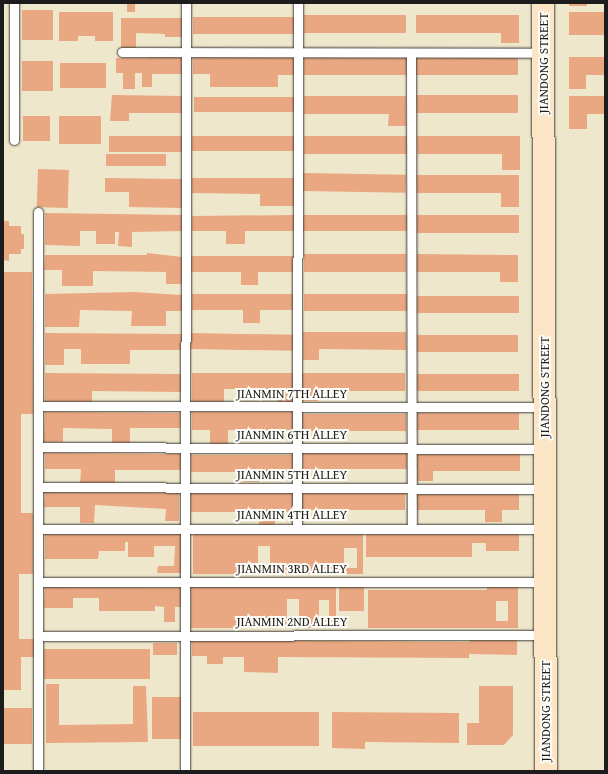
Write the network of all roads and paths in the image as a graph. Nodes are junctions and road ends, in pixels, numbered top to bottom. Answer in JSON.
{"nodes":[{"id":1,"x":14,"y":3,"type":"edge"},
{"id":2,"x":186,"y":3,"type":"edge"},
{"id":3,"x":298,"y":3,"type":"edge"},
{"id":4,"x":543,"y":3,"type":"edge"},
{"id":5,"x":122,"y":52,"type":"dead end"},
{"id":6,"x":186,"y":52,"type":"junction"},
{"id":7,"x":298,"y":53,"type":"junction"},
{"id":8,"x":411,"y":53,"type":"junction"},
{"id":9,"x":544,"y":53,"type":"junction"},
{"id":10,"x":14,"y":140,"type":"dead end"},
{"id":11,"x":38,"y":212,"type":"dead end"},
{"id":12,"x":38,"y":406,"type":"junction"},
{"id":13,"x":185,"y":406,"type":"junction"},
{"id":14,"x":297,"y":407,"type":"junction"},
{"id":15,"x":412,"y":407,"type":"junction"},
{"id":16,"x":545,"y":407,"type":"junction"},
{"id":17,"x":38,"y":447,"type":"junction"},
{"id":18,"x":185,"y":448,"type":"junction"},
{"id":19,"x":297,"y":448,"type":"junction"},
{"id":20,"x":412,"y":448,"type":"junction"},
{"id":21,"x":546,"y":449,"type":"junction"},
{"id":22,"x":38,"y":488,"type":"junction"},
{"id":23,"x":185,"y":488,"type":"junction"},
{"id":24,"x":297,"y":488,"type":"junction"},
{"id":25,"x":412,"y":488,"type":"junction"},
{"id":26,"x":546,"y":488,"type":"junction"},
{"id":27,"x":185,"y":528,"type":"junction"},
{"id":28,"x":297,"y":528,"type":"junction"},
{"id":29,"x":412,"y":528,"type":"junction"},
{"id":30,"x":38,"y":529,"type":"junction"},
{"id":31,"x":546,"y":529,"type":"junction"},
{"id":32,"x":38,"y":582,"type":"junction"},
{"id":33,"x":185,"y":582,"type":"junction"},
{"id":34,"x":546,"y":582,"type":"junction"},
{"id":35,"x":185,"y":635,"type":"junction"},
{"id":36,"x":546,"y":635,"type":"junction"},
{"id":37,"x":38,"y":636,"type":"junction"},
{"id":38,"x":38,"y":771,"type":"edge"},
{"id":39,"x":185,"y":771,"type":"edge"},
{"id":40,"x":546,"y":771,"type":"edge"}],
"edges":[{"from":1,"to":10,"type":"lane"},
{"from":2,"to":6,"type":"lane"},
{"from":3,"to":7,"type":"lane"},
{"from":4,"to":9,"type":"street","name":"JIANDONG STREET"},
{"from":5,"to":6,"type":"lane"},
{"from":6,"to":7,"type":"lane"},
{"from":6,"to":13,"type":"lane"},
{"from":7,"to":8,"type":"lane"},
{"from":7,"to":14,"type":"lane"},
{"from":8,"to":9,"type":"lane"},
{"from":8,"to":15,"type":"lane"},
{"from":9,"to":16,"type":"street","name":"JIANDONG STREET"},
{"from":11,"to":12,"type":"lane"},
{"from":12,"to":13,"type":"lane","name":"JIANMIN 7TH ALLEY"},
{"from":12,"to":17,"type":"lane"},
{"from":13,"to":14,"type":"lane","name":"JIANMIN 7TH ALLEY"},
{"from":13,"to":18,"type":"lane"},
{"from":14,"to":15,"type":"lane","name":"JIANMIN 7TH ALLEY"},
{"from":14,"to":19,"type":"lane"},
{"from":15,"to":16,"type":"lane","name":"JIANMIN 7TH ALLEY"},
{"from":15,"to":20,"type":"lane"},
{"from":16,"to":21,"type":"street","name":"JIANDONG STREET"},
{"from":17,"to":18,"type":"lane","name":"JIANMIN 6TH ALLEY"},
{"from":17,"to":22,"type":"lane"},
{"from":18,"to":19,"type":"lane","name":"JIANMIN 6TH ALLEY"},
{"from":18,"to":23,"type":"lane"},
{"from":19,"to":20,"type":"lane","name":"JIANMIN 6TH ALLEY"},
{"from":19,"to":24,"type":"lane"},
{"from":20,"to":21,"type":"lane","name":"JIANMIN 6TH ALLEY"},
{"from":20,"to":25,"type":"lane"},
{"from":21,"to":26,"type":"street","name":"JIANDONG STREET"},
{"from":22,"to":23,"type":"lane","name":"JIANMIN 5TH ALLEY"},
{"from":22,"to":30,"type":"lane"},
{"from":23,"to":24,"type":"lane","name":"JIANMIN 5TH ALLEY"},
{"from":23,"to":27,"type":"lane"},
{"from":24,"to":25,"type":"lane","name":"JIANMIN 5TH ALLEY"},
{"from":24,"to":28,"type":"lane"},
{"from":25,"to":26,"type":"lane","name":"JIANMIN 5TH ALLEY"},
{"from":25,"to":29,"type":"lane"},
{"from":26,"to":31,"type":"street","name":"JIANDONG STREET"},
{"from":27,"to":28,"type":"lane","name":"JIANMIN 4TH ALLEY"},
{"from":27,"to":30,"type":"lane","name":"JIANMIN 4TH ALLEY"},
{"from":27,"to":33,"type":"lane"},
{"from":28,"to":29,"type":"lane","name":"JIANMIN 4TH ALLEY"},
{"from":29,"to":31,"type":"lane","name":"JIANMIN 4TH ALLEY"},
{"from":30,"to":32,"type":"lane"},
{"from":31,"to":34,"type":"street","name":"JIANDONG STREET"},
{"from":32,"to":33,"type":"lane","name":"JIANMIN 3RD ALLEY"},
{"from":32,"to":37,"type":"lane"},
{"from":33,"to":34,"type":"lane","name":"JIANMIN 3RD ALLEY"},
{"from":33,"to":35,"type":"lane"},
{"from":34,"to":36,"type":"street","name":"JIANDONG STREET"},
{"from":35,"to":36,"type":"lane","name":"JIANMIN 2ND ALLEY"},
{"from":35,"to":37,"type":"lane","name":"JIANMIN 2ND ALLEY"},
{"from":35,"to":39,"type":"lane"},
{"from":36,"to":40,"type":"street","name":"JIANDONG STREET"},
{"from":37,"to":38,"type":"lane"}]}
